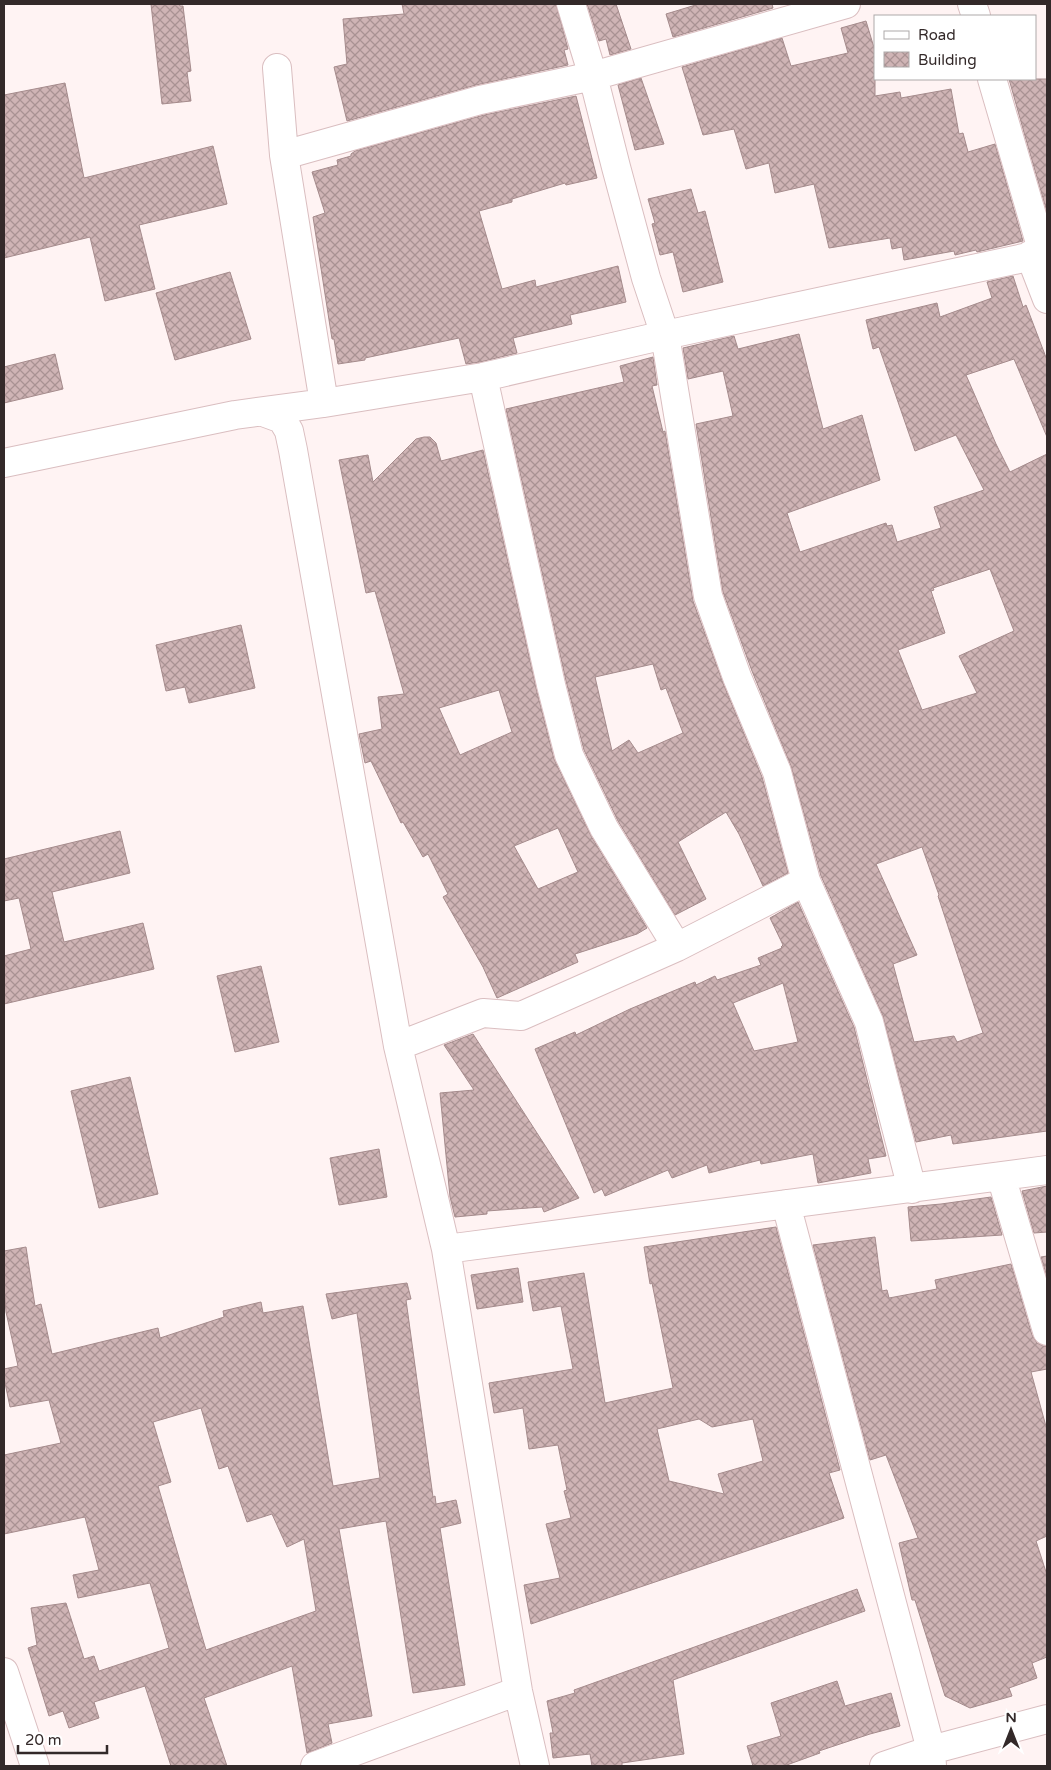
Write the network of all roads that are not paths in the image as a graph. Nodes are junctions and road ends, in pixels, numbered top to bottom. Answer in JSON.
{"nodes":[{"id":1,"x":571,"y":4,"type":"edge"},
{"id":2,"x":846,"y":4,"type":"edge"},
{"id":3,"x":277,"y":68,"type":"dead end"},
{"id":4,"x":594,"y":76,"type":"junction"},
{"id":5,"x":992,"y":80,"type":"edge"},
{"id":6,"x":284,"y":155,"type":"junction"},
{"id":7,"x":1040,"y":254,"type":"edge"},
{"id":8,"x":1047,"y":299,"type":"edge"},
{"id":9,"x":665,"y":335,"type":"junction"},
{"id":10,"x":483,"y":377,"type":"junction"},
{"id":11,"x":324,"y":403,"type":"junction"},
{"id":12,"x":263,"y":412,"type":"junction"},
{"id":13,"x":4,"y":463,"type":"edge"},
{"id":14,"x":806,"y":881,"type":"junction"},
{"id":15,"x":677,"y":946,"type":"junction"},
{"id":16,"x":398,"y":1046,"type":"junction"},
{"id":17,"x":1047,"y":1170,"type":"edge"},
{"id":18,"x":1001,"y":1176,"type":"junction"},
{"id":19,"x":912,"y":1189,"type":"junction"},
{"id":20,"x":786,"y":1204,"type":"junction"},
{"id":21,"x":446,"y":1249,"type":"junction"},
{"id":22,"x":1047,"y":1331,"type":"edge"},
{"id":23,"x":4,"y":1672,"type":"edge"},
{"id":24,"x":518,"y":1690,"type":"junction"},
{"id":25,"x":1047,"y":1719,"type":"edge"},
{"id":26,"x":932,"y":1758,"type":"edge"},
{"id":27,"x":35,"y":1766,"type":"edge"},
{"id":28,"x":315,"y":1766,"type":"edge"},
{"id":29,"x":535,"y":1766,"type":"edge"},
{"id":30,"x":884,"y":1766,"type":"edge"}],
"edges":[{"from":1,"to":4,"type":"street"},
{"from":2,"to":4,"type":"street"},
{"from":3,"to":6,"type":"street"},
{"from":4,"to":6,"type":"street"},
{"from":4,"to":9,"type":"street"},
{"from":5,"to":7,"type":"street"},
{"from":6,"to":11,"type":"street"},
{"from":7,"to":8,"type":"street"},
{"from":7,"to":9,"type":"street"},
{"from":9,"to":10,"type":"street"},
{"from":9,"to":14,"type":"street"},
{"from":10,"to":11,"type":"street"},
{"from":10,"to":15,"type":"street"},
{"from":11,"to":12,"type":"street"},
{"from":12,"to":13,"type":"street"},
{"from":12,"to":16,"type":"street"},
{"from":14,"to":15,"type":"street"},
{"from":14,"to":19,"type":"street"},
{"from":15,"to":16,"type":"street"},
{"from":16,"to":21,"type":"street"},
{"from":17,"to":18,"type":"street"},
{"from":18,"to":19,"type":"street"},
{"from":18,"to":22,"type":"street"},
{"from":19,"to":20,"type":"street"},
{"from":20,"to":21,"type":"street"},
{"from":20,"to":26,"type":"street"},
{"from":21,"to":24,"type":"street"},
{"from":23,"to":27,"type":"street"},
{"from":24,"to":28,"type":"street"},
{"from":24,"to":29,"type":"street"},
{"from":25,"to":26,"type":"street"},
{"from":26,"to":30,"type":"street"}]}
